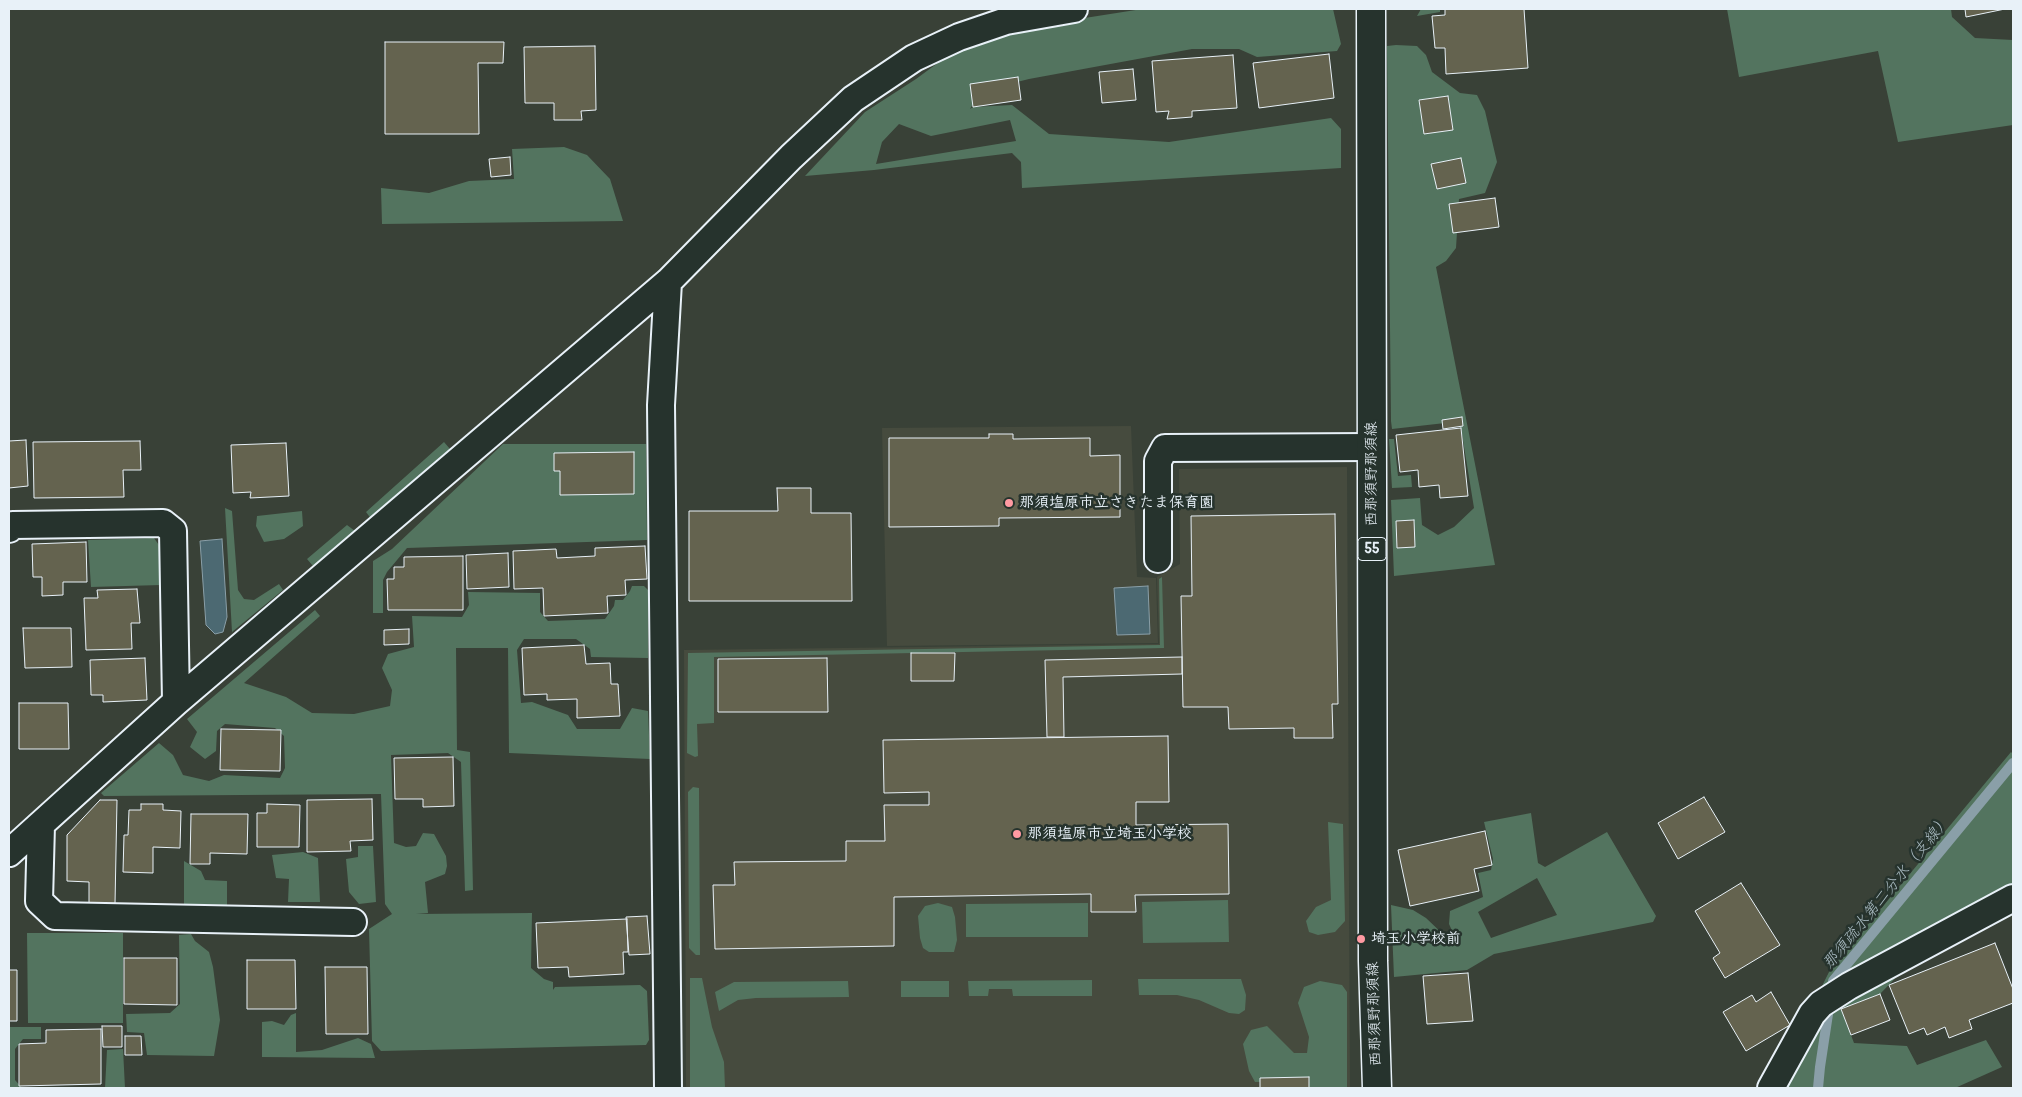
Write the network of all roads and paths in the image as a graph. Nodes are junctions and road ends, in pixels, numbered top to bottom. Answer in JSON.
{"nodes":[{"id":1,"x":1074,"y":9,"type":"edge"},
{"id":2,"x":1371,"y":9,"type":"edge"},
{"id":3,"x":668,"y":282,"type":"junction"},
{"id":4,"x":1372,"y":447,"type":"junction"},
{"id":5,"x":9,"y":529,"type":"edge"},
{"id":6,"x":1158,"y":559,"type":"dead end"},
{"id":7,"x":176,"y":702,"type":"junction"},
{"id":8,"x":41,"y":825,"type":"junction"},
{"id":9,"x":9,"y":853,"type":"edge"},
{"id":10,"x":2013,"y":898,"type":"edge"},
{"id":11,"x":353,"y":922,"type":"dead end"},
{"id":12,"x":668,"y":1088,"type":"edge"},
{"id":13,"x":1377,"y":1088,"type":"edge"},
{"id":14,"x":1771,"y":1088,"type":"edge"}],
"edges":[{"from":1,"to":3,"type":"street"},
{"from":2,"to":4,"type":"main road","name":"西那須野那須線","number":"55"},
{"from":3,"to":7,"type":"street"},
{"from":3,"to":12,"type":"street"},
{"from":4,"to":6,"type":"street"},
{"from":4,"to":13,"type":"main road","name":"西那須野那須線","number":"55"},
{"from":5,"to":7,"type":"street"},
{"from":7,"to":8,"type":"street"},
{"from":8,"to":9,"type":"street"},
{"from":8,"to":11,"type":"street"},
{"from":10,"to":14,"type":"street"}]}
